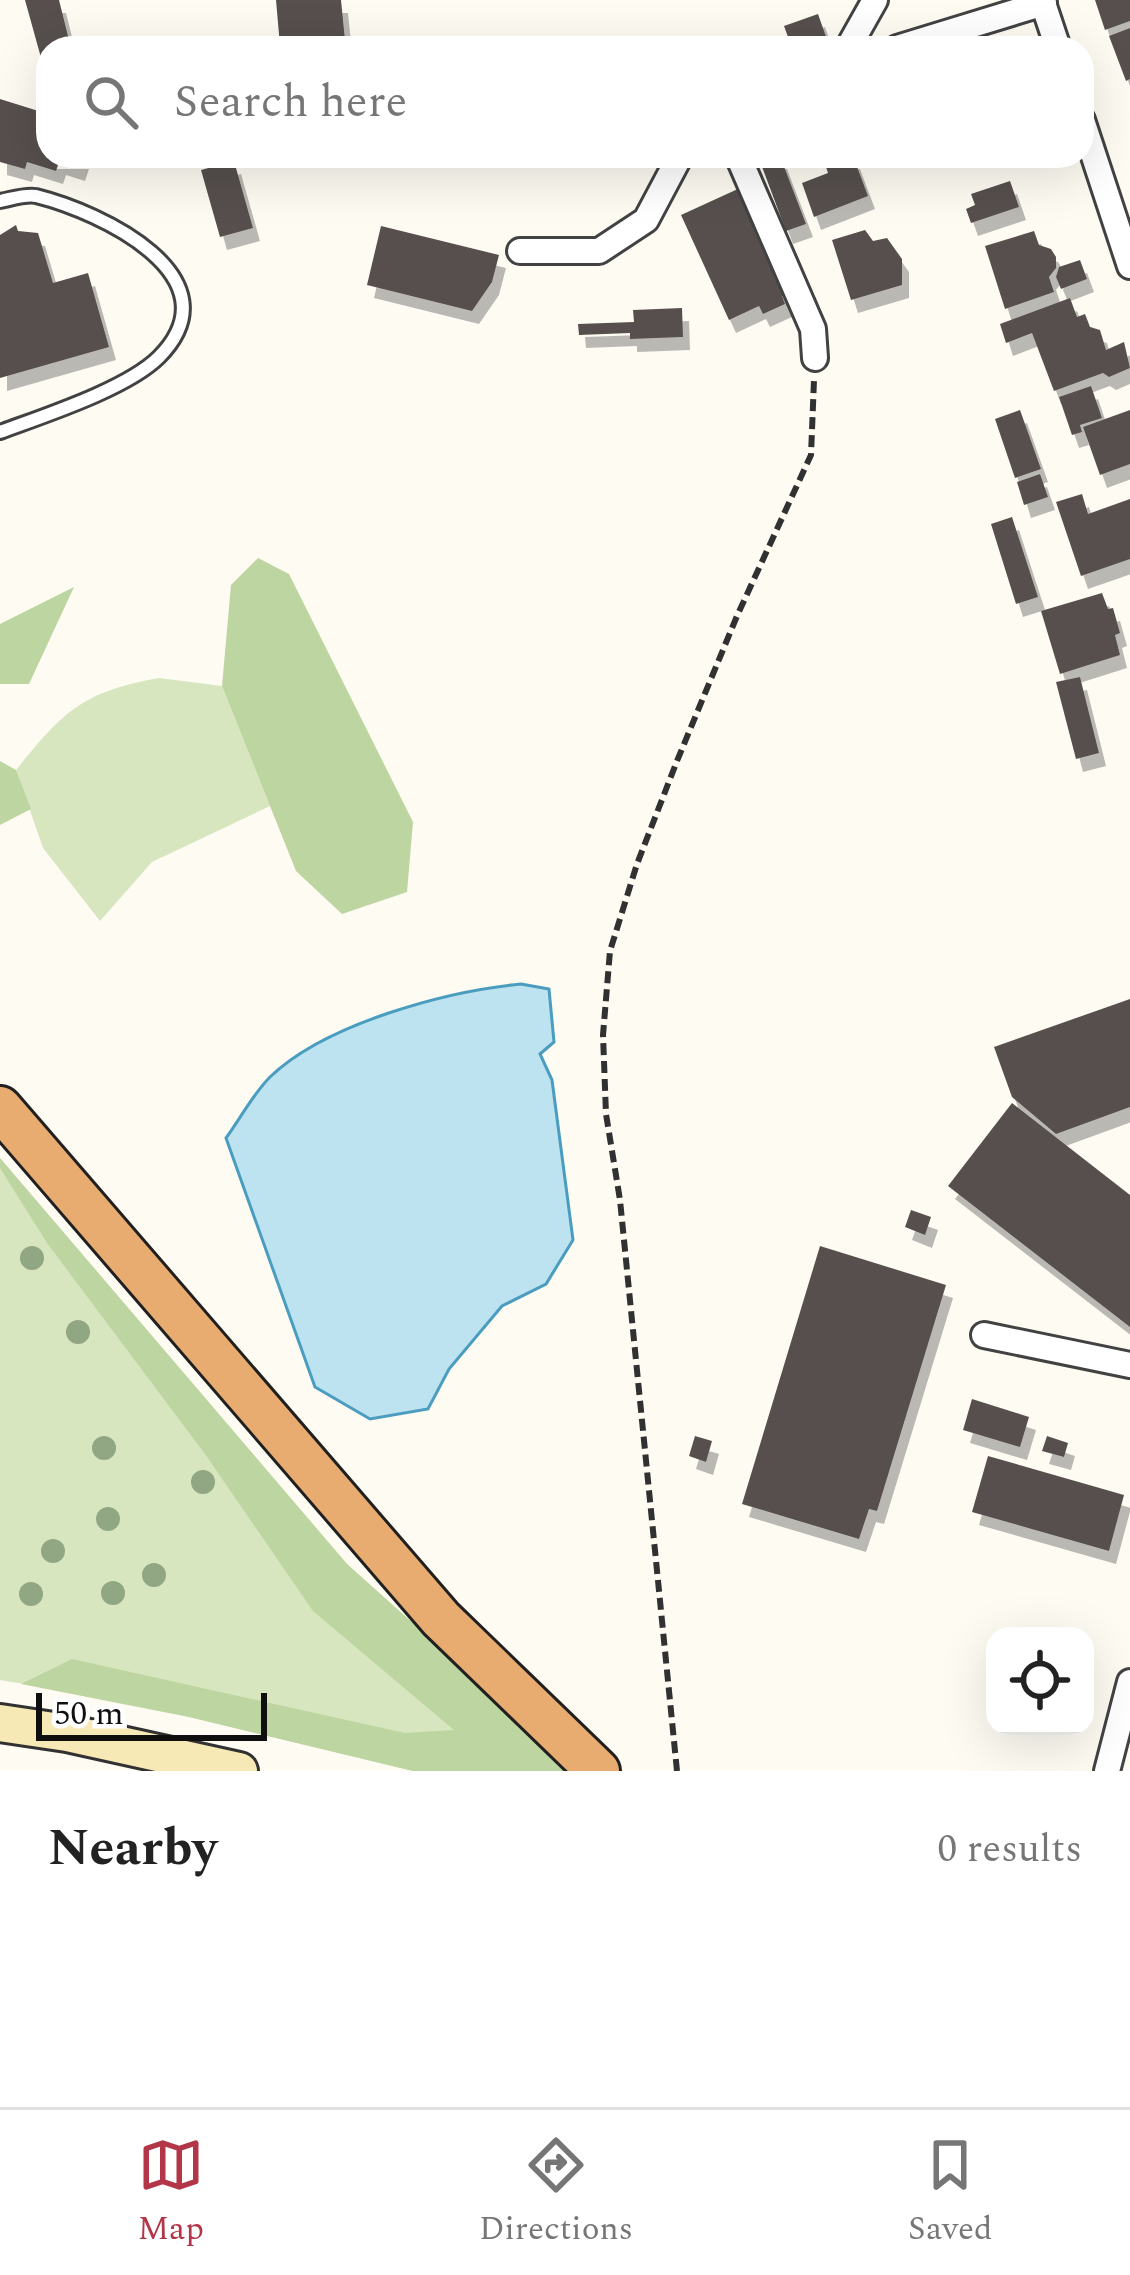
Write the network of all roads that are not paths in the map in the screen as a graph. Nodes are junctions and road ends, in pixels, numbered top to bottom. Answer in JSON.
{"nodes":[{"id":1,"x":874,"y":0,"type":"edge"},
{"id":2,"x":1043,"y":2,"type":"edge"},
{"id":3,"x":854,"y":36,"type":"edge"},
{"id":4,"x":935,"y":36,"type":"edge"},
{"id":5,"x":1054,"y":36,"type":"edge"},
{"id":6,"x":1094,"y":156,"type":"edge"},
{"id":7,"x":674,"y":168,"type":"edge"},
{"id":8,"x":743,"y":168,"type":"edge"},
{"id":9,"x":0,"y":201,"type":"edge"},
{"id":10,"x":520,"y":251,"type":"dead end"},
{"id":11,"x":1130,"y":266,"type":"edge"},
{"id":12,"x":815,"y":358,"type":"road end"},
{"id":13,"x":0,"y":432,"type":"edge"},
{"id":14,"x":0,"y":1108,"type":"edge"},
{"id":15,"x":984,"y":1335,"type":"dead end"},
{"id":16,"x":1130,"y":1365,"type":"edge"},
{"id":17,"x":1130,"y":1682,"type":"edge"},
{"id":18,"x":0,"y":1723,"type":"edge"},
{"id":19,"x":239,"y":1771,"type":"edge"},
{"id":20,"x":598,"y":1771,"type":"edge"},
{"id":21,"x":1107,"y":1771,"type":"edge"}],
"edges":[{"from":1,"to":3,"type":"street"},
{"from":2,"to":4,"type":"street"},
{"from":2,"to":5,"type":"street"},
{"from":6,"to":11,"type":"street"},
{"from":7,"to":10,"type":"street"},
{"from":8,"to":12,"type":"street"},
{"from":9,"to":13,"type":"lane"},
{"from":14,"to":20,"type":"highway"},
{"from":15,"to":16,"type":"street"},
{"from":17,"to":21,"type":"street"},
{"from":18,"to":19,"type":"main road"}]}
